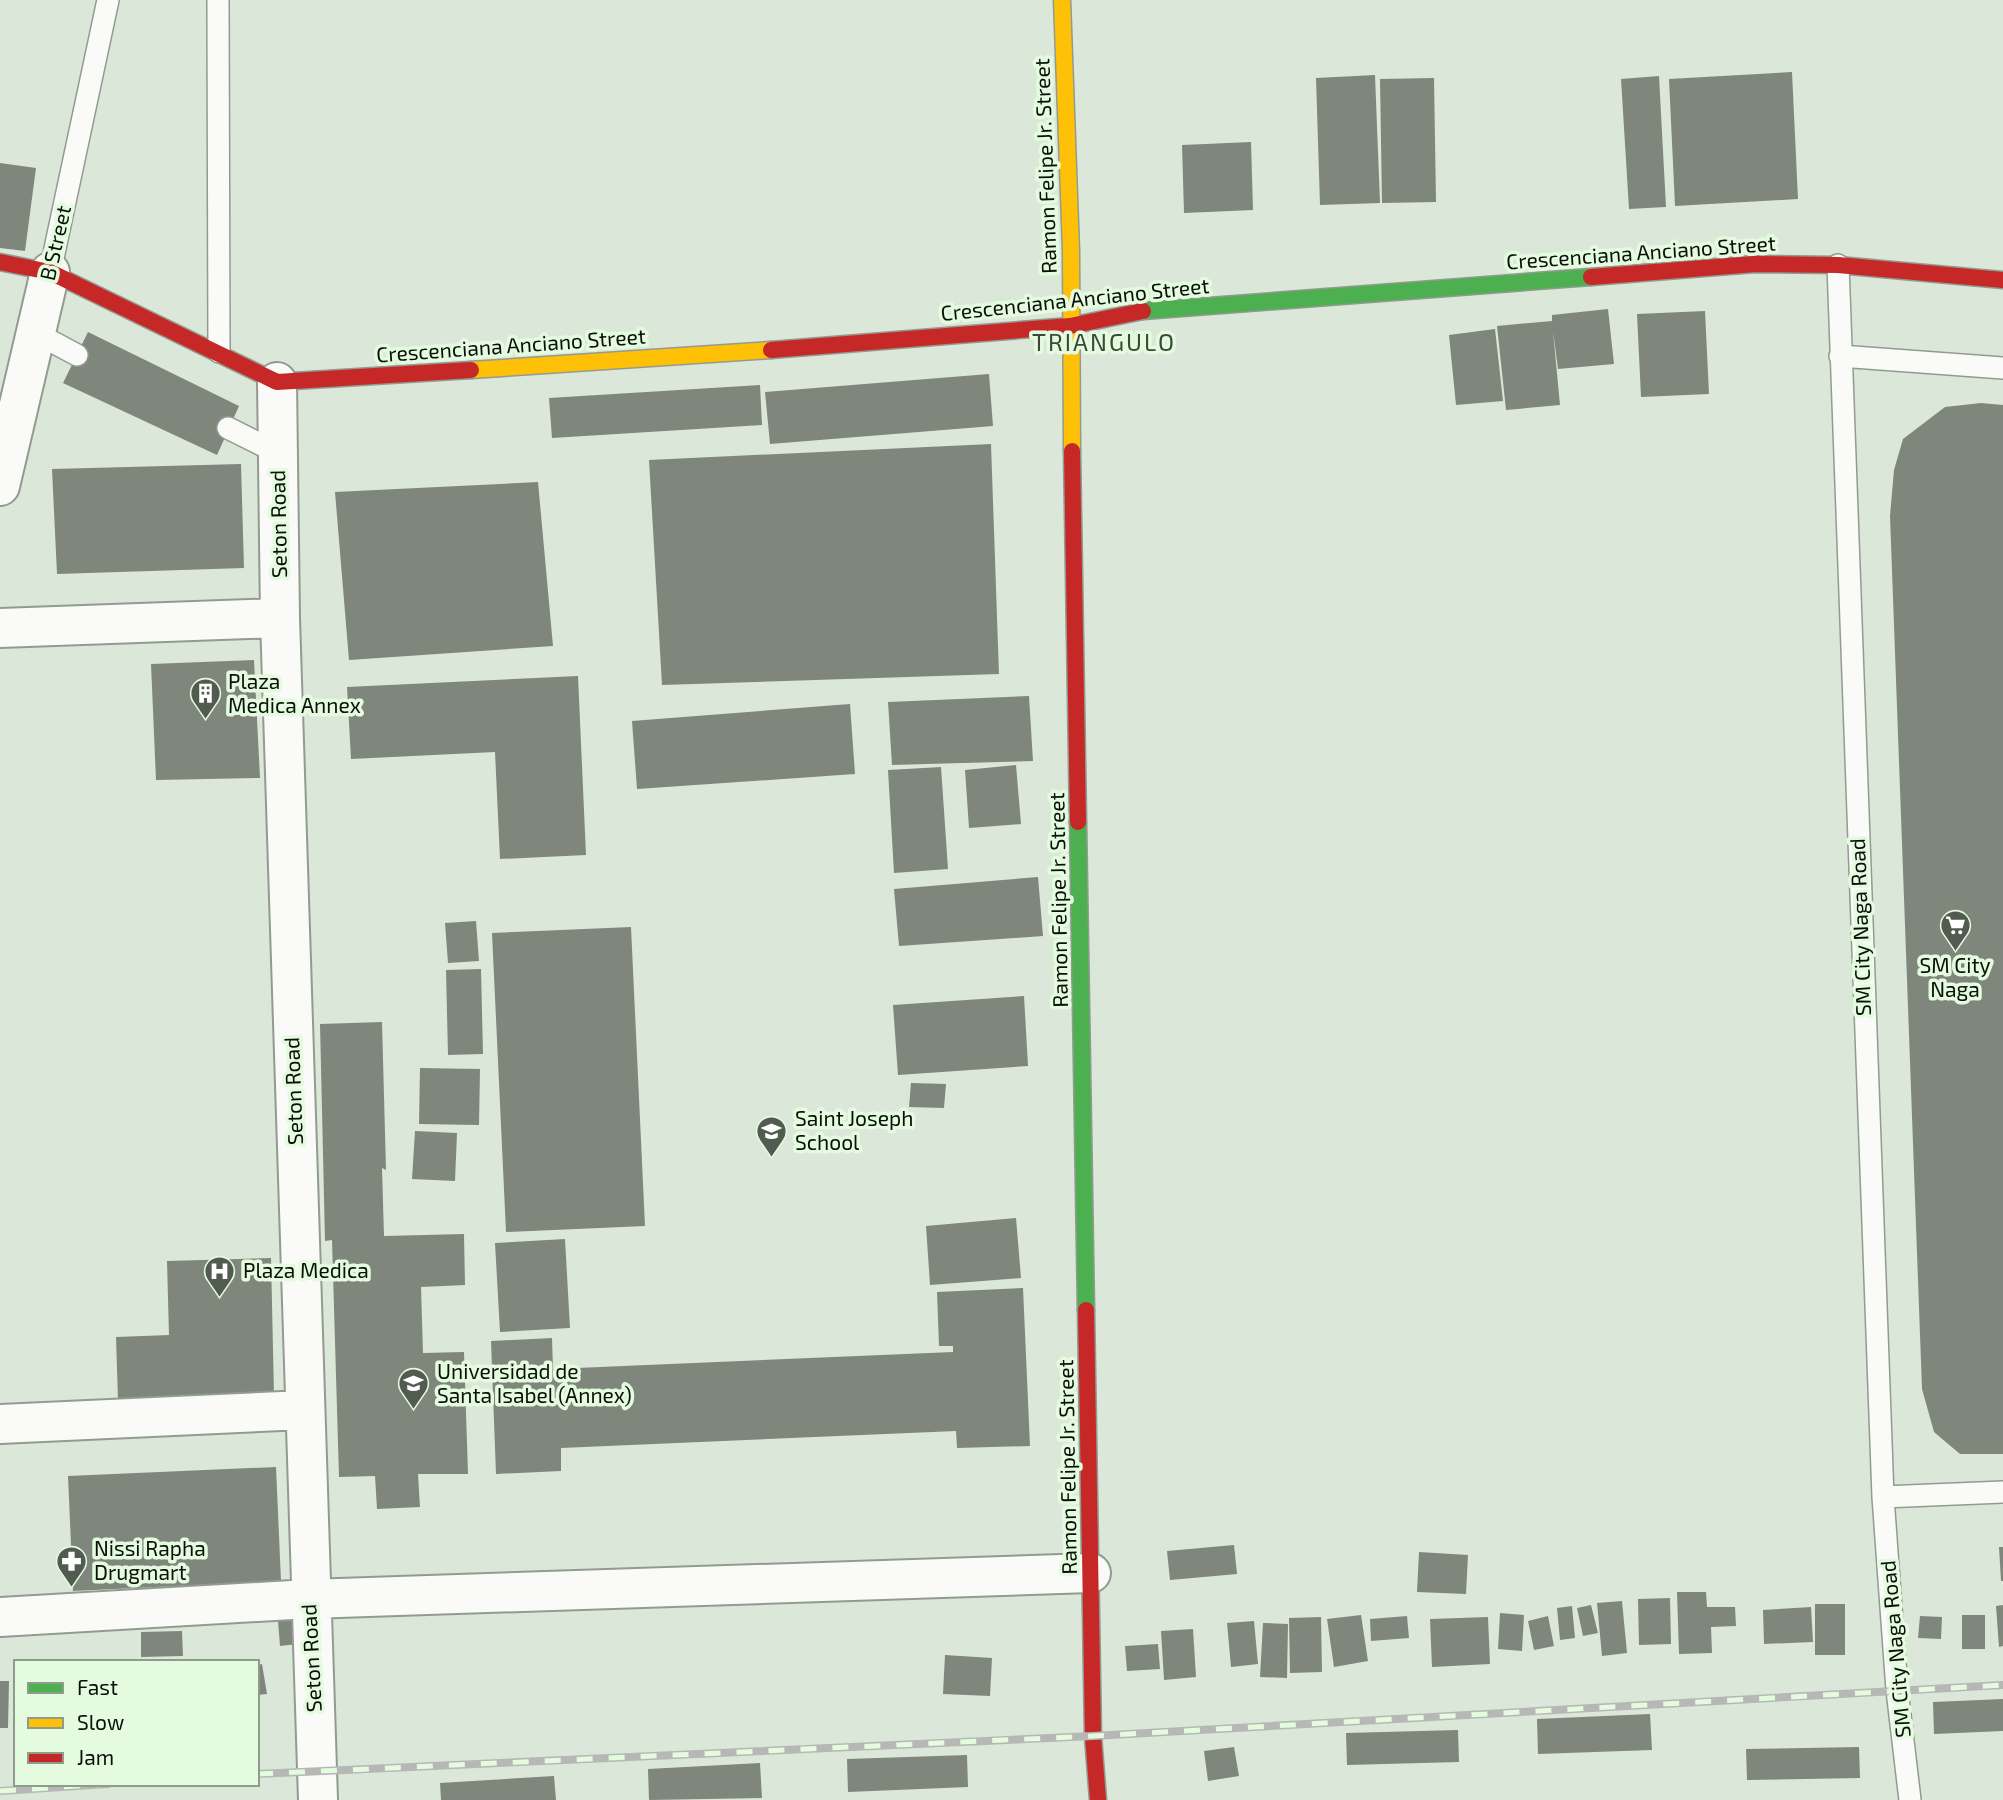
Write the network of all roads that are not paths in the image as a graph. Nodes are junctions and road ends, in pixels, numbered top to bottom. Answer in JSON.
{"nodes":[{"id":1,"x":108,"y":0,"type":"edge"},
{"id":2,"x":218,"y":0,"type":"edge"},
{"id":3,"x":1062,"y":0,"type":"edge"},
{"id":4,"x":0,"y":262,"type":"edge"},
{"id":5,"x":1838,"y":265,"type":"junction"},
{"id":6,"x":50,"y":272,"type":"junction"},
{"id":7,"x":2003,"y":280,"type":"edge"},
{"id":8,"x":1070,"y":326,"type":"junction"},
{"id":9,"x":34,"y":332,"type":"junction"},
{"id":10,"x":219,"y":352,"type":"junction"},
{"id":11,"x":77,"y":355,"type":"dead end"},
{"id":12,"x":1840,"y":356,"type":"junction"},
{"id":13,"x":2003,"y":368,"type":"edge"},
{"id":14,"x":277,"y":382,"type":"junction"},
{"id":15,"x":229,"y":428,"type":"dead end"},
{"id":16,"x":278,"y":453,"type":"junction"},
{"id":17,"x":0,"y":486,"type":"edge"},
{"id":18,"x":280,"y":618,"type":"junction"},
{"id":19,"x":0,"y":628,"type":"edge"},
{"id":20,"x":304,"y":1410,"type":"junction"},
{"id":21,"x":0,"y":1424,"type":"edge"},
{"id":22,"x":2003,"y":1492,"type":"edge"},
{"id":23,"x":1883,"y":1497,"type":"junction"},
{"id":24,"x":1091,"y":1573,"type":"junction"},
{"id":25,"x":309,"y":1599,"type":"junction"},
{"id":26,"x":0,"y":1617,"type":"edge"},
{"id":27,"x":318,"y":1800,"type":"edge"},
{"id":28,"x":1098,"y":1800,"type":"edge"},
{"id":29,"x":1910,"y":1800,"type":"edge"}],
"edges":[{"from":1,"to":6,"type":"lane","name":"B Street"},
{"from":2,"to":10,"type":"lane"},
{"from":3,"to":8,"type":"street","name":"Ramon Felipe Jr. Street"},
{"from":4,"to":6,"type":"street"},
{"from":5,"to":7,"type":"street","name":"Crescenciana Anciano Street"},
{"from":5,"to":8,"type":"street","name":"Crescenciana Anciano Street"},
{"from":5,"to":12,"type":"lane","name":"SM City Naga Road"},
{"from":6,"to":9,"type":"street","name":"B Street"},
{"from":6,"to":10,"type":"street"},
{"from":8,"to":14,"type":"street","name":"Crescenciana Anciano Street"},
{"from":8,"to":24,"type":"street","name":"Ramon Felipe Jr. Street"},
{"from":9,"to":11,"type":"lane"},
{"from":9,"to":17,"type":"street","name":"B Street"},
{"from":10,"to":14,"type":"street"},
{"from":12,"to":13,"type":"lane"},
{"from":12,"to":23,"type":"lane","name":"SM City Naga Road"},
{"from":14,"to":16,"type":"street","name":"Seton Road"},
{"from":15,"to":16,"type":"lane"},
{"from":16,"to":18,"type":"street","name":"Seton Road"},
{"from":18,"to":19,"type":"street"},
{"from":18,"to":20,"type":"street","name":"Seton Road"},
{"from":20,"to":21,"type":"street"},
{"from":20,"to":25,"type":"street","name":"Seton Road"},
{"from":22,"to":23,"type":"lane"},
{"from":23,"to":29,"type":"lane","name":"SM City Naga Road"},
{"from":24,"to":25,"type":"street"},
{"from":24,"to":28,"type":"street","name":"Ramon Felipe Jr. Street"},
{"from":25,"to":26,"type":"street"},
{"from":25,"to":27,"type":"street","name":"Seton Road"}]}
